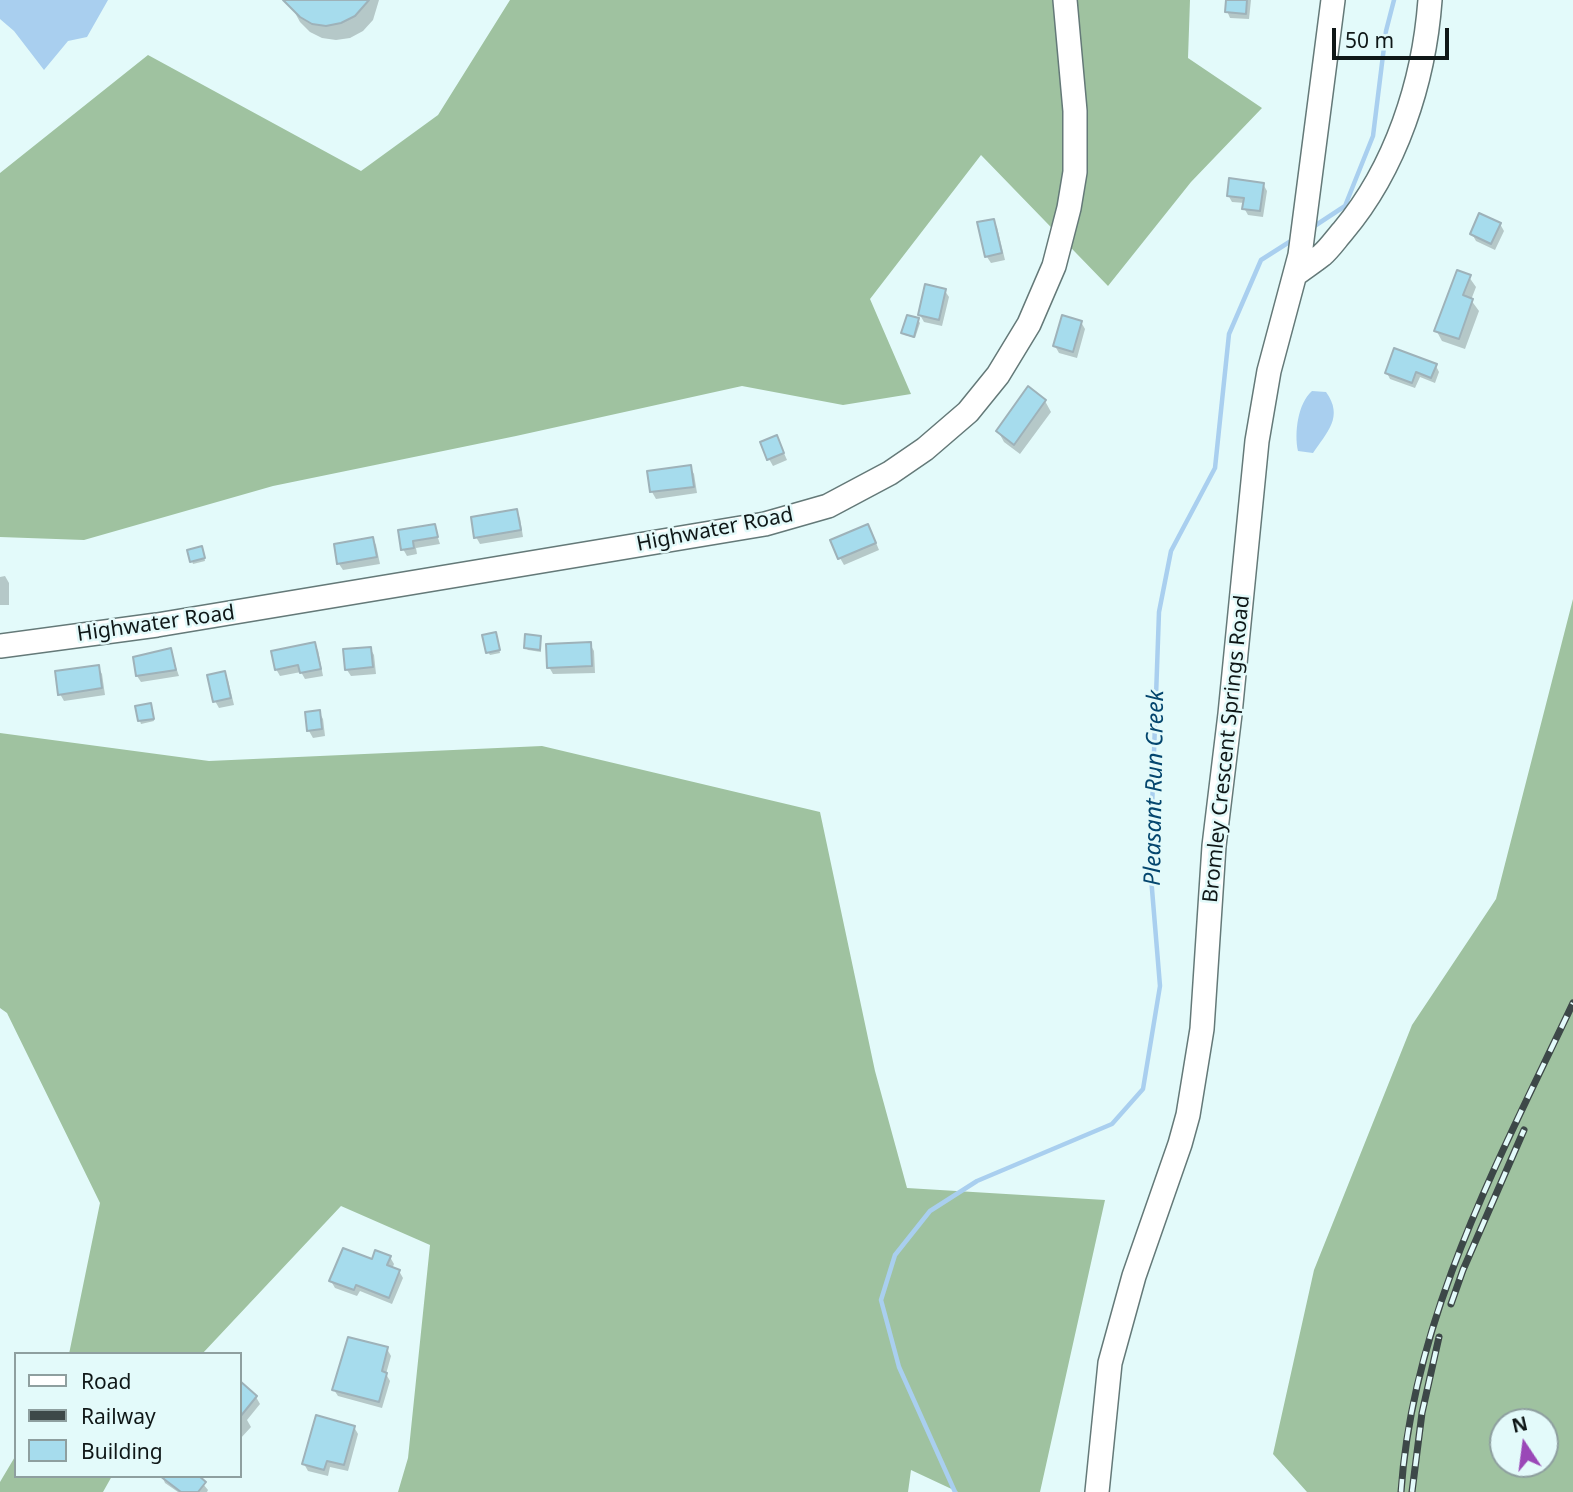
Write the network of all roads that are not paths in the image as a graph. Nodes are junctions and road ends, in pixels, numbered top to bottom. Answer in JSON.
{"nodes":[{"id":1,"x":1065,"y":0,"type":"edge"},
{"id":2,"x":1333,"y":0,"type":"edge"},
{"id":3,"x":1430,"y":0,"type":"edge"},
{"id":4,"x":1298,"y":265,"type":"junction"},
{"id":5,"x":0,"y":646,"type":"edge"},
{"id":6,"x":1097,"y":1492,"type":"edge"}],
"edges":[{"from":1,"to":5,"type":"street","name":"Highwater Road"},
{"from":2,"to":4,"type":"street","name":"Bromley Crescent Springs Road"},
{"from":3,"to":4,"type":"street"},
{"from":4,"to":6,"type":"street","name":"Bromley Crescent Springs Road"}]}
